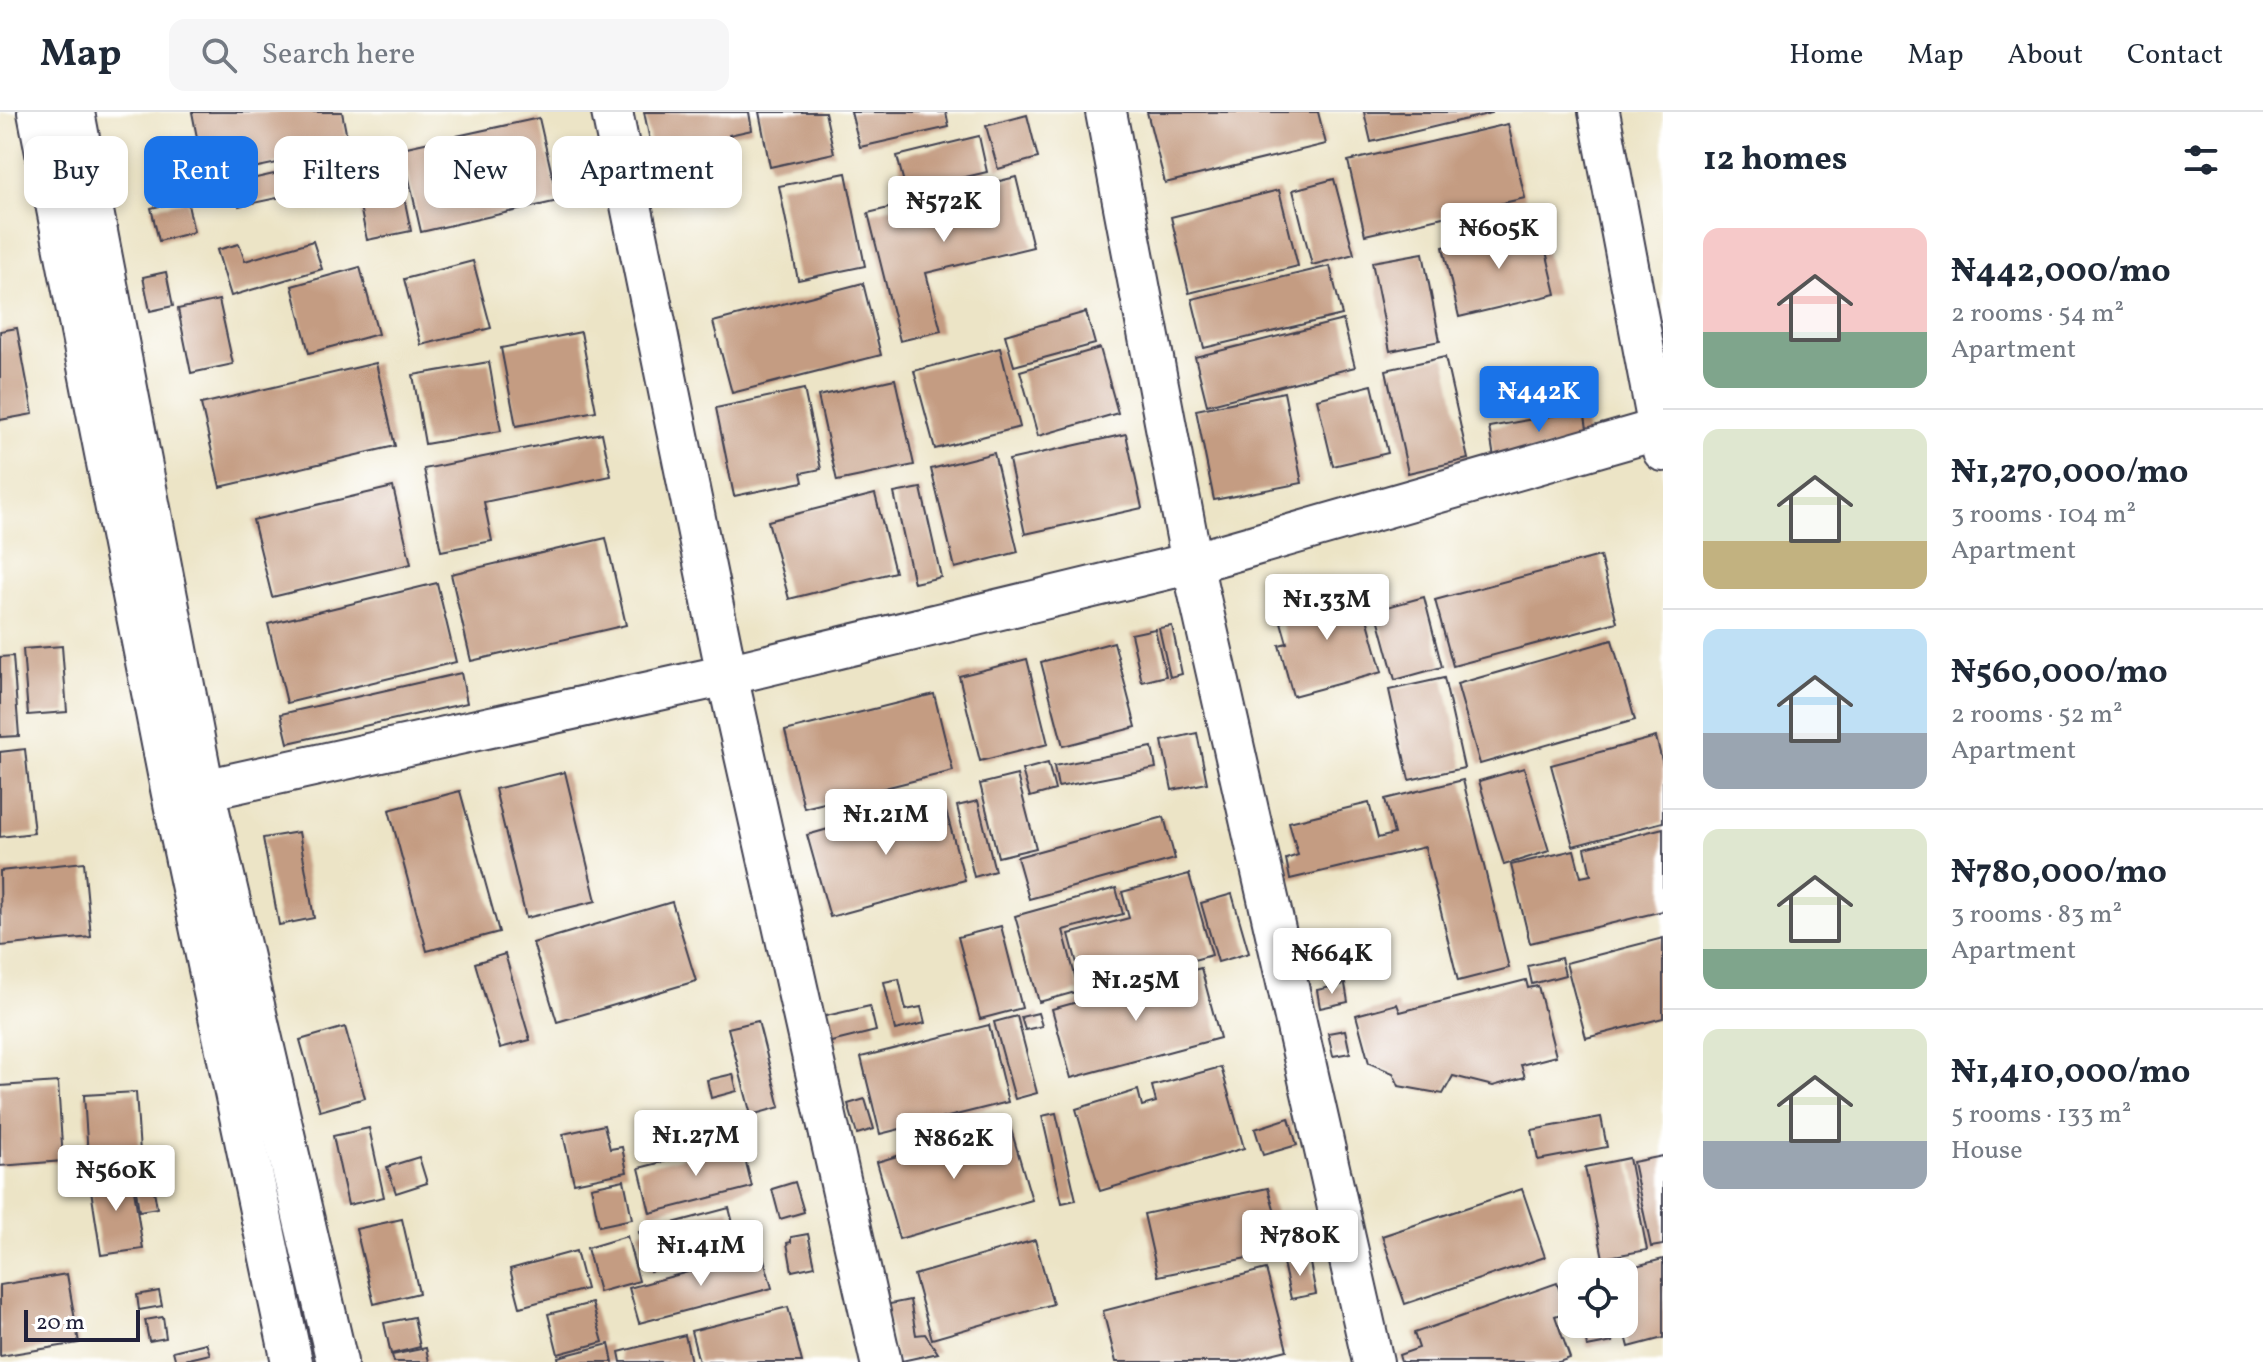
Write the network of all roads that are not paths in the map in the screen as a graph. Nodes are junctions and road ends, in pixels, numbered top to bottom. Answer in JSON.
{"nodes":[{"id":1,"x":38,"y":112,"type":"edge"},
{"id":2,"x":74,"y":112,"type":"edge"},
{"id":3,"x":612,"y":112,"type":"edge"},
{"id":4,"x":1106,"y":112,"type":"edge"},
{"id":5,"x":1599,"y":112,"type":"edge"},
{"id":6,"x":1662,"y":436,"type":"edge"},
{"id":7,"x":1192,"y":563,"type":"junction"},
{"id":8,"x":727,"y":675,"type":"junction"},
{"id":9,"x":204,"y":790,"type":"junction"},
{"id":10,"x":328,"y":1322,"type":"junction"},
{"id":11,"x":288,"y":1346,"type":"edge"},
{"id":12,"x":337,"y":1362,"type":"edge"},
{"id":13,"x":881,"y":1362,"type":"edge"},
{"id":14,"x":1373,"y":1362,"type":"edge"}],
"edges":[{"from":1,"to":11,"type":"street"},
{"from":2,"to":9,"type":"street"},
{"from":3,"to":8,"type":"street"},
{"from":4,"to":7,"type":"street"},
{"from":5,"to":6,"type":"street"},
{"from":6,"to":7,"type":"street"},
{"from":7,"to":8,"type":"street"},
{"from":7,"to":14,"type":"street"},
{"from":8,"to":9,"type":"street"},
{"from":8,"to":13,"type":"street"},
{"from":9,"to":10,"type":"street"},
{"from":10,"to":11,"type":"street"},
{"from":10,"to":12,"type":"street"}]}
